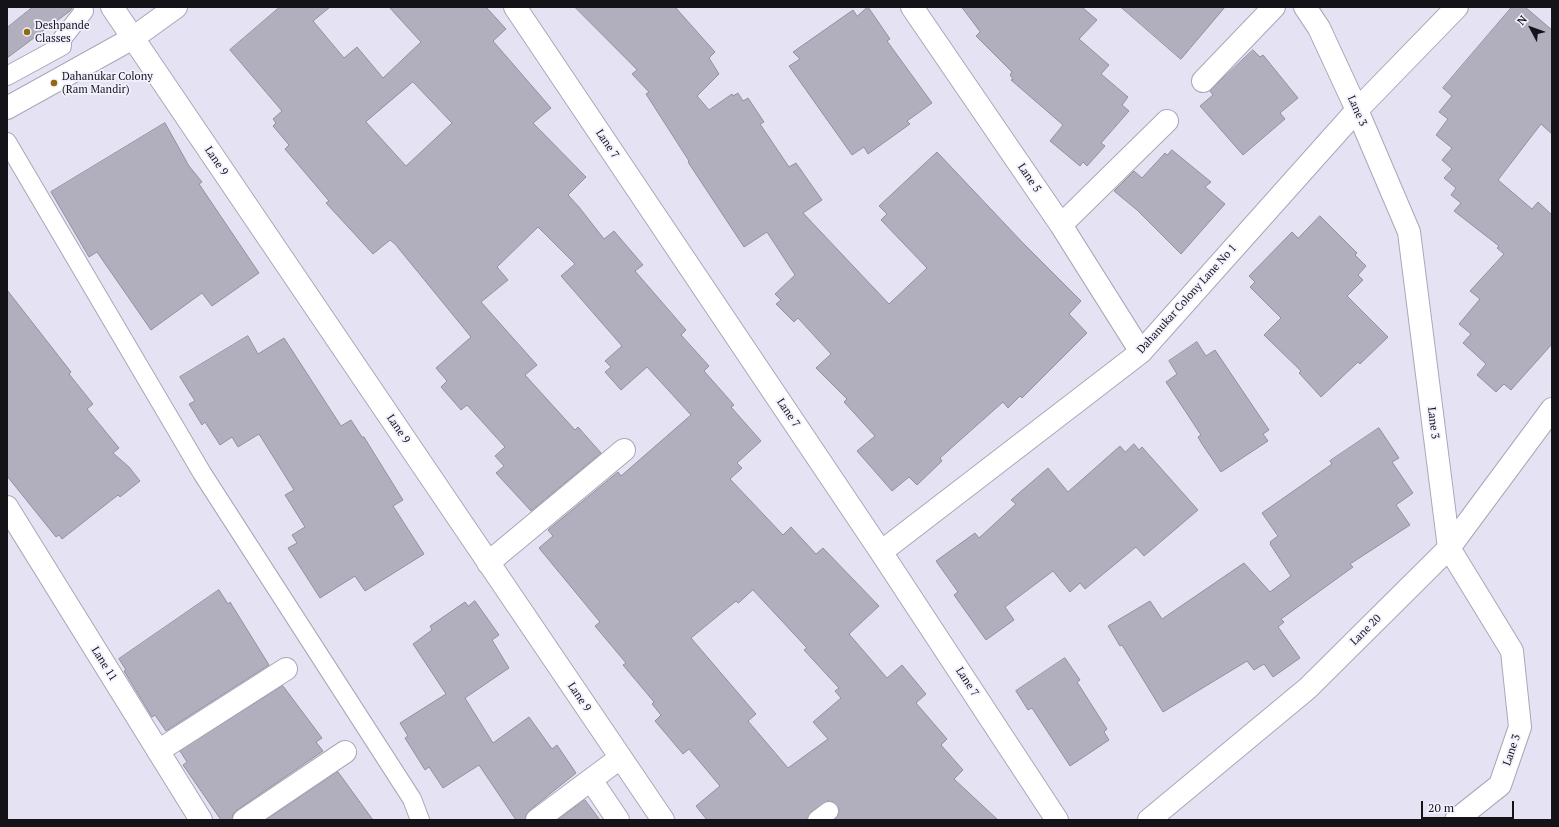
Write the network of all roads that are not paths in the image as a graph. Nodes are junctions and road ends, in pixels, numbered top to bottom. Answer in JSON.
{"nodes":[{"id":1,"x":83,"y":7,"type":"edge"},
{"id":2,"x":112,"y":7,"type":"edge"},
{"id":3,"x":176,"y":7,"type":"edge"},
{"id":4,"x":516,"y":7,"type":"edge"},
{"id":5,"x":912,"y":7,"type":"edge"},
{"id":6,"x":1274,"y":7,"type":"edge"},
{"id":7,"x":1305,"y":7,"type":"edge"},
{"id":8,"x":1457,"y":7,"type":"edge"},
{"id":9,"x":133,"y":38,"type":"junction"},
{"id":10,"x":7,"y":76,"type":"edge"},
{"id":11,"x":1203,"y":81,"type":"dead end"},
{"id":12,"x":7,"y":108,"type":"edge"},
{"id":13,"x":1357,"y":110,"type":"junction"},
{"id":14,"x":1167,"y":121,"type":"dead end"},
{"id":15,"x":7,"y":142,"type":"edge"},
{"id":16,"x":1061,"y":225,"type":"junction"},
{"id":17,"x":1141,"y":352,"type":"junction"},
{"id":18,"x":1552,"y":409,"type":"edge"},
{"id":19,"x":624,"y":450,"type":"dead end"},
{"id":20,"x":7,"y":507,"type":"edge"},
{"id":21,"x":1449,"y":548,"type":"junction"},
{"id":22,"x":882,"y":552,"type":"junction"},
{"id":23,"x":488,"y":563,"type":"junction"},
{"id":24,"x":286,"y":669,"type":"dead end"},
{"id":25,"x":158,"y":751,"type":"junction"},
{"id":26,"x":345,"y":752,"type":"dead end"},
{"id":27,"x":620,"y":758,"type":"junction"},
{"id":28,"x":591,"y":780,"type":"junction"},
{"id":29,"x":201,"y":820,"type":"edge"},
{"id":30,"x":244,"y":820,"type":"edge"},
{"id":31,"x":420,"y":820,"type":"edge"},
{"id":32,"x":537,"y":820,"type":"edge"},
{"id":33,"x":618,"y":820,"type":"edge"},
{"id":34,"x":663,"y":820,"type":"edge"},
{"id":35,"x":1057,"y":820,"type":"edge"},
{"id":36,"x":1149,"y":820,"type":"edge"},
{"id":37,"x":1456,"y":820,"type":"edge"}],
"edges":[{"from":1,"to":10,"type":"lane"},
{"from":2,"to":9,"type":"street","name":"Lane 9"},
{"from":3,"to":9,"type":"street"},
{"from":4,"to":22,"type":"street","name":"Lane 7"},
{"from":5,"to":16,"type":"street","name":"Lane 5"},
{"from":6,"to":11,"type":"street"},
{"from":7,"to":13,"type":"street","name":"Lane 3"},
{"from":8,"to":13,"type":"street","name":"Dahanukar Colony Lane No 1"},
{"from":9,"to":12,"type":"street"},
{"from":9,"to":23,"type":"street","name":"Lane 9"},
{"from":13,"to":17,"type":"street","name":"Dahanukar Colony Lane No 1"},
{"from":13,"to":21,"type":"street","name":"Lane 3"},
{"from":14,"to":16,"type":"street"},
{"from":15,"to":31,"type":"lane"},
{"from":16,"to":17,"type":"street","name":"Lane 5"},
{"from":17,"to":22,"type":"street","name":"Dahanukar Colony Lane No 1"},
{"from":18,"to":21,"type":"street","name":"Lane 20"},
{"from":19,"to":23,"type":"street"},
{"from":20,"to":25,"type":"street","name":"Lane 11"},
{"from":21,"to":36,"type":"street","name":"Lane 20"},
{"from":21,"to":37,"type":"street","name":"Lane 3"},
{"from":22,"to":35,"type":"street","name":"Lane 7"},
{"from":23,"to":27,"type":"street","name":"Lane 9"},
{"from":24,"to":25,"type":"street"},
{"from":25,"to":29,"type":"street","name":"Lane 11"},
{"from":26,"to":30,"type":"street"},
{"from":27,"to":28,"type":"street"},
{"from":27,"to":34,"type":"street","name":"Lane 9"},
{"from":28,"to":32,"type":"street"},
{"from":28,"to":33,"type":"street"}]}
